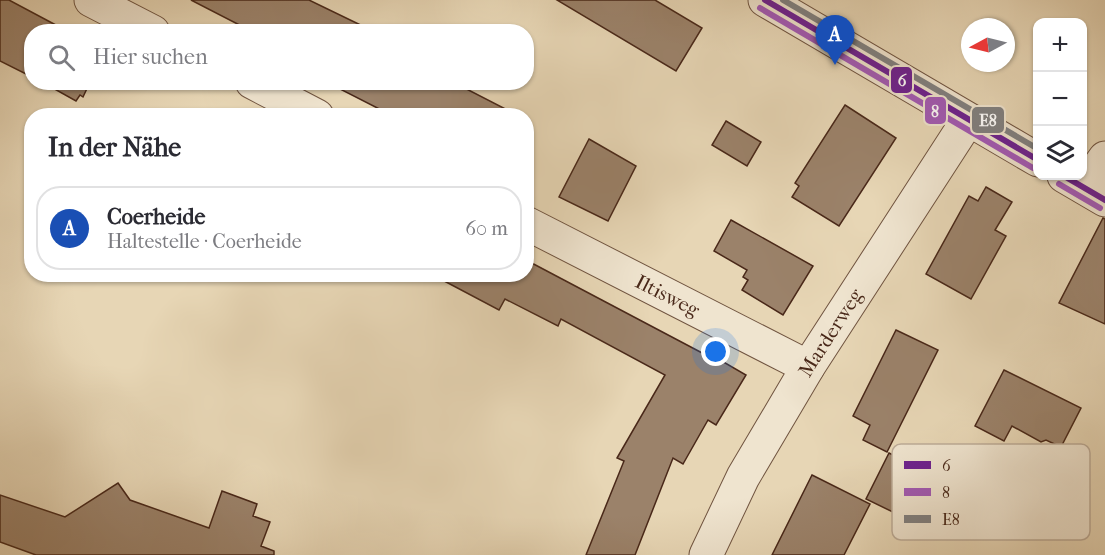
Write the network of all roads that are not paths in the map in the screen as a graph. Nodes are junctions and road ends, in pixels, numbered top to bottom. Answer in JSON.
{"nodes":[{"id":1,"x":91,"y":0,"type":"edge"},
{"id":2,"x":765,"y":0,"type":"edge"},
{"id":3,"x":138,"y":24,"type":"edge"},
{"id":4,"x":267,"y":90,"type":"edge"},
{"id":5,"x":302,"y":108,"type":"edge"},
{"id":6,"x":968,"y":120,"type":"junction"},
{"id":7,"x":1033,"y":157,"type":"edge"},
{"id":8,"x":1105,"y":158,"type":"edge"},
{"id":9,"x":1084,"y":187,"type":"edge"},
{"id":10,"x":534,"y":227,"type":"edge"},
{"id":11,"x":808,"y":367,"type":"junction"},
{"id":12,"x":706,"y":555,"type":"edge"}],
"edges":[{"from":1,"to":3,"type":"street"},
{"from":2,"to":6,"type":"street"},
{"from":4,"to":5,"type":"street"},
{"from":6,"to":7,"type":"street"},
{"from":6,"to":11,"type":"street","name":"Marderweg"},
{"from":8,"to":9,"type":"street"},
{"from":10,"to":11,"type":"street","name":"Iltisweg"},
{"from":11,"to":12,"type":"street","name":"Marderweg"}]}
